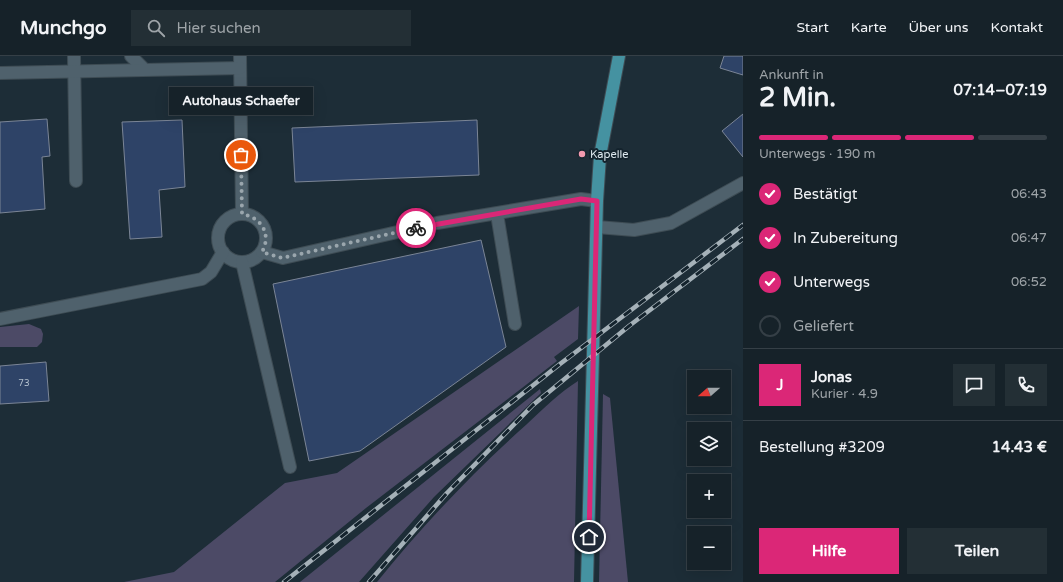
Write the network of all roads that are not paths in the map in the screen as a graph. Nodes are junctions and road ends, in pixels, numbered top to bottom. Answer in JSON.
{"nodes":[{"id":1,"x":74,"y":56,"type":"edge"},
{"id":2,"x":131,"y":56,"type":"edge"},
{"id":3,"x":620,"y":56,"type":"edge"},
{"id":4,"x":240,"y":62,"type":"edge"},
{"id":5,"x":144,"y":69,"type":"junction"},
{"id":6,"x":76,"y":70,"type":"junction"},
{"id":7,"x":0,"y":73,"type":"edge"},
{"id":8,"x":76,"y":181,"type":"dead end"},
{"id":9,"x":743,"y":183,"type":"edge"},
{"id":10,"x":597,"y":201,"type":"junction"},
{"id":11,"x":242,"y":214,"type":"junction"},
{"id":12,"x":497,"y":214,"type":"junction"},
{"id":13,"x":597,"y":227,"type":"junction"},
{"id":14,"x":223,"y":252,"type":"junction"},
{"id":15,"x":262,"y":252,"type":"junction"},
{"id":16,"x":242,"y":262,"type":"junction"},
{"id":17,"x":0,"y":320,"type":"edge"},
{"id":18,"x":515,"y":324,"type":"dead end"},
{"id":19,"x":290,"y":467,"type":"dead end"},
{"id":20,"x":588,"y":582,"type":"edge"}],
"edges":[{"from":1,"to":6,"type":"street"},
{"from":2,"to":5,"type":"street"},
{"from":3,"to":10,"type":"main road"},
{"from":4,"to":5,"type":"street"},
{"from":4,"to":11,"type":"street"},
{"from":5,"to":6,"type":"street"},
{"from":6,"to":7,"type":"street"},
{"from":6,"to":8,"type":"street"},
{"from":9,"to":13,"type":"street"},
{"from":10,"to":12,"type":"street"},
{"from":10,"to":13,"type":"main road"},
{"from":11,"to":14,"type":"street"},
{"from":11,"to":15,"type":"street"},
{"from":12,"to":15,"type":"street"},
{"from":12,"to":18,"type":"street"},
{"from":13,"to":20,"type":"main road"},
{"from":14,"to":16,"type":"street"},
{"from":14,"to":17,"type":"street"},
{"from":15,"to":16,"type":"street"},
{"from":16,"to":19,"type":"street"}]}
